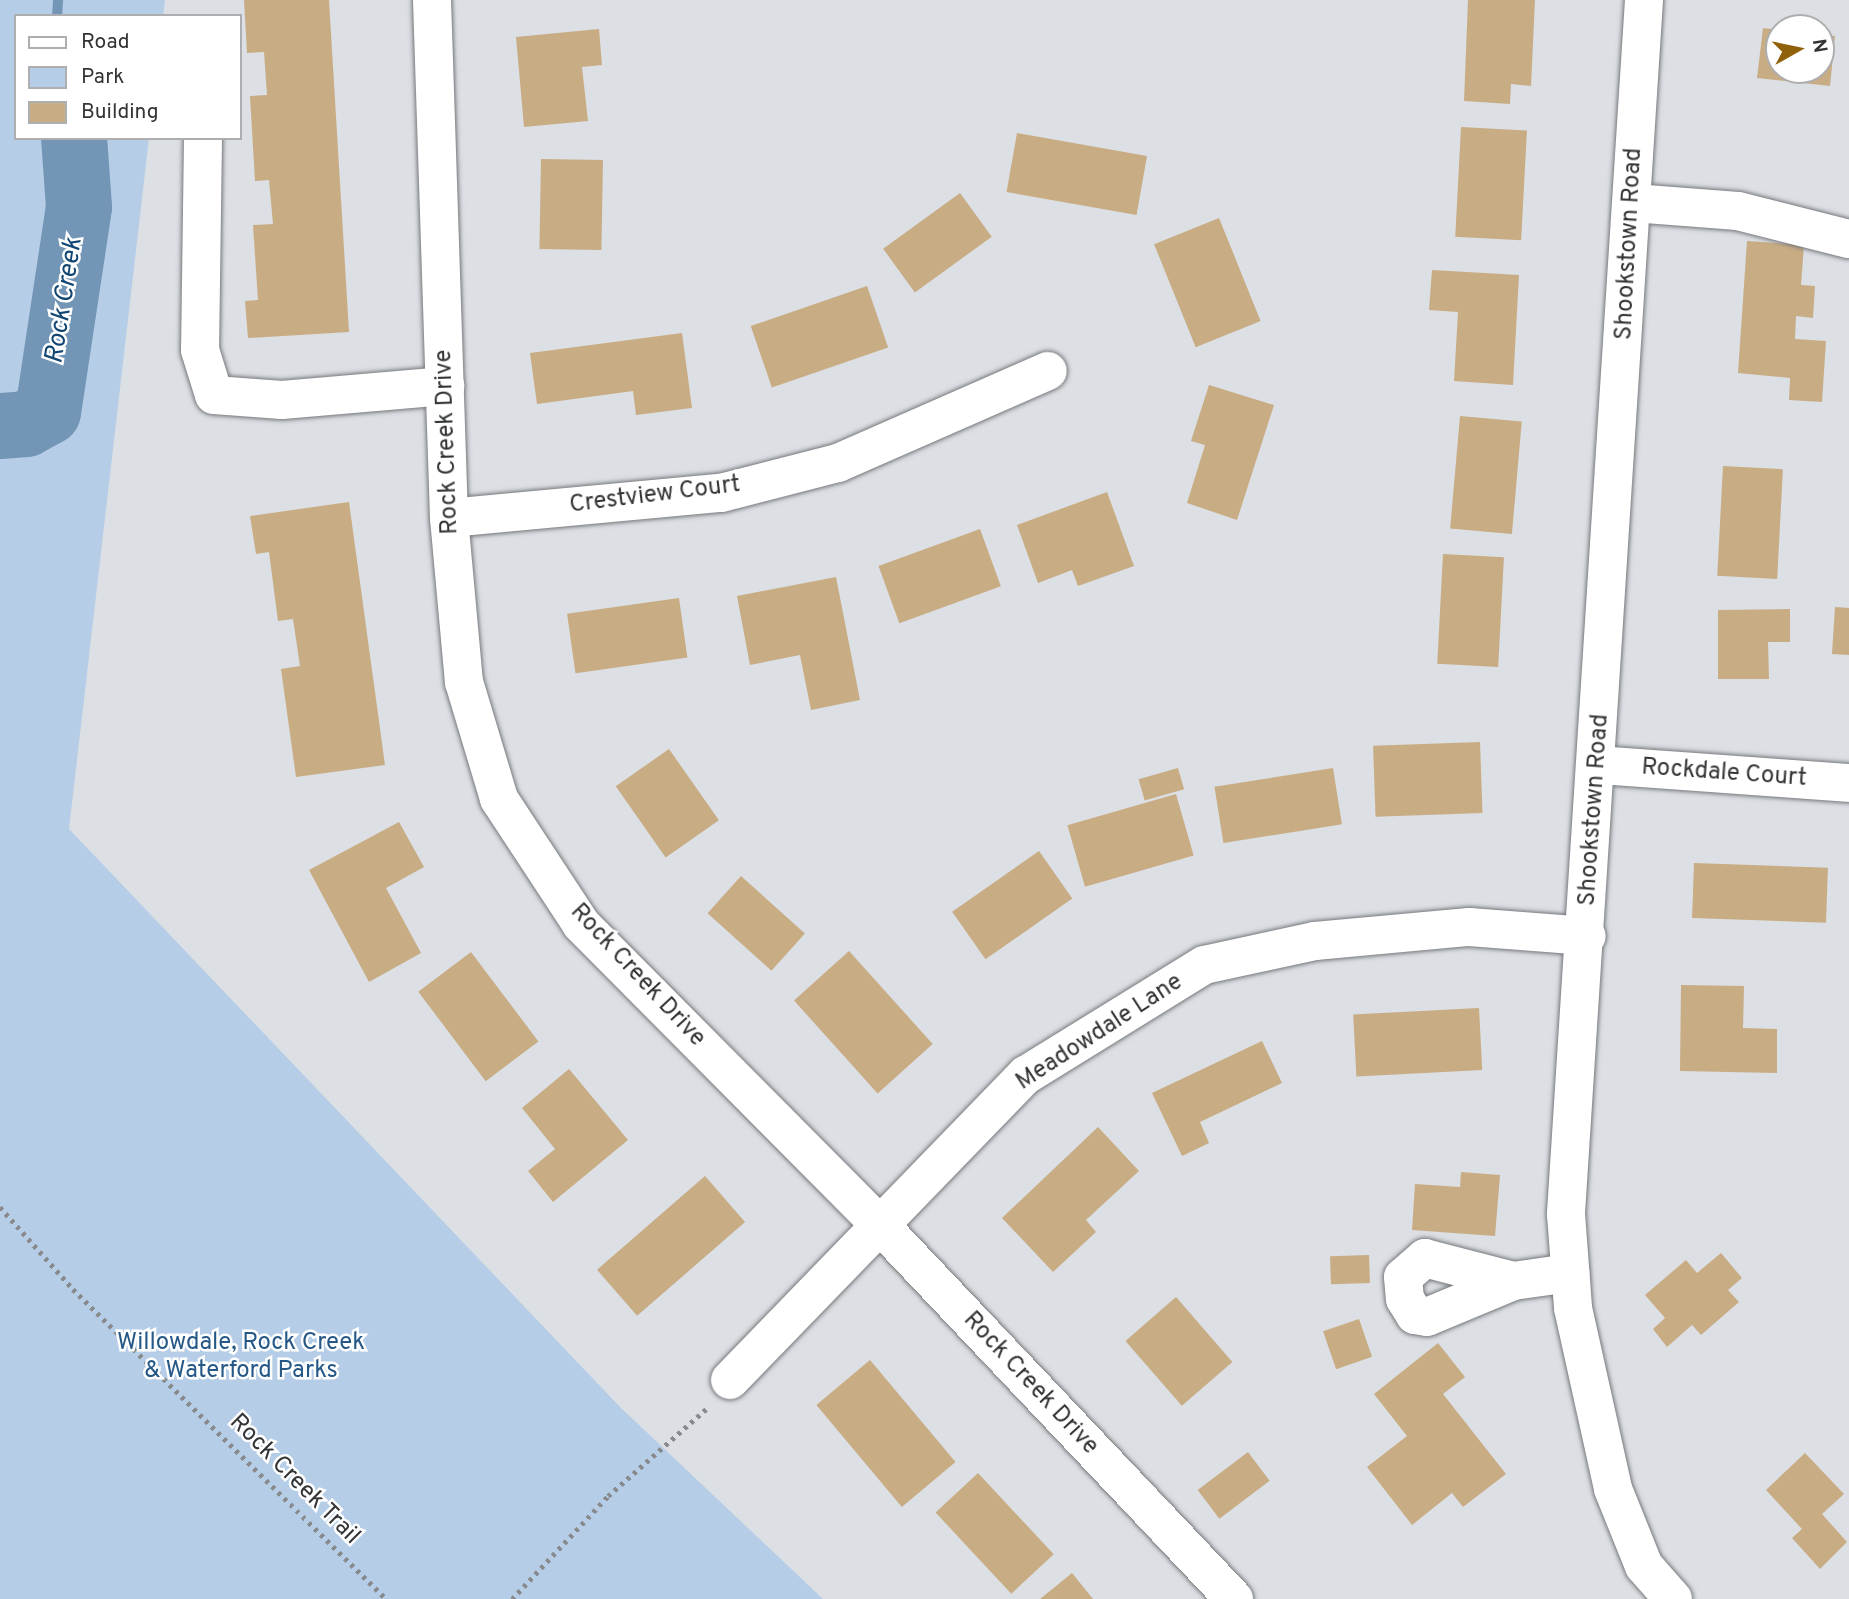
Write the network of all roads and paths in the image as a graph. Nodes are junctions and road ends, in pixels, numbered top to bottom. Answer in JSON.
{"nodes":[{"id":1,"x":432,"y":0,"type":"edge"},
{"id":2,"x":1644,"y":0,"type":"edge"},
{"id":3,"x":203,"y":140,"type":"edge"},
{"id":4,"x":1633,"y":203,"type":"junction"},
{"id":5,"x":1849,"y":239,"type":"edge"},
{"id":6,"x":1048,"y":371,"type":"dead end"},
{"id":7,"x":445,"y":386,"type":"junction"},
{"id":8,"x":449,"y":517,"type":"junction"},
{"id":9,"x":1598,"y":765,"type":"junction"},
{"id":10,"x":1849,"y":783,"type":"edge"},
{"id":11,"x":1587,"y":936,"type":"junction"},
{"id":12,"x":0,"y":1207,"type":"edge"},
{"id":13,"x":880,"y":1225,"type":"junction"},
{"id":14,"x":1570,"y":1273,"type":"junction"},
{"id":15,"x":1513,"y":1281,"type":"dead end"},
{"id":16,"x":730,"y":1381,"type":"joint"},
{"id":17,"x":386,"y":1599,"type":"edge"},
{"id":18,"x":512,"y":1599,"type":"edge"},
{"id":19,"x":1234,"y":1599,"type":"edge"},
{"id":20,"x":1673,"y":1599,"type":"edge"}],
"edges":[{"from":1,"to":7,"type":"street","name":"Rock Creek Drive"},
{"from":2,"to":4,"type":"street","name":"Shookstown Road"},
{"from":3,"to":7,"type":"street"},
{"from":4,"to":5,"type":"street"},
{"from":4,"to":9,"type":"street","name":"Shookstown Road"},
{"from":6,"to":8,"type":"street","name":"Crestview Court"},
{"from":7,"to":8,"type":"street","name":"Rock Creek Drive"},
{"from":8,"to":13,"type":"street","name":"Rock Creek Drive"},
{"from":9,"to":10,"type":"street","name":"Rockdale Court"},
{"from":9,"to":11,"type":"street","name":"Shookstown Road"},
{"from":11,"to":13,"type":"street","name":"Meadowdale Lane"},
{"from":11,"to":14,"type":"street","name":"Shookstown Road"},
{"from":12,"to":17,"type":"path","name":"Rock Creek Trail"},
{"from":13,"to":16,"type":"street","name":"Meadowdale Lane"},
{"from":13,"to":19,"type":"street","name":"Rock Creek Drive"},
{"from":14,"to":15,"type":"street"},
{"from":14,"to":20,"type":"street","name":"Shookstown Road"},
{"from":16,"to":18,"type":"path"}]}
